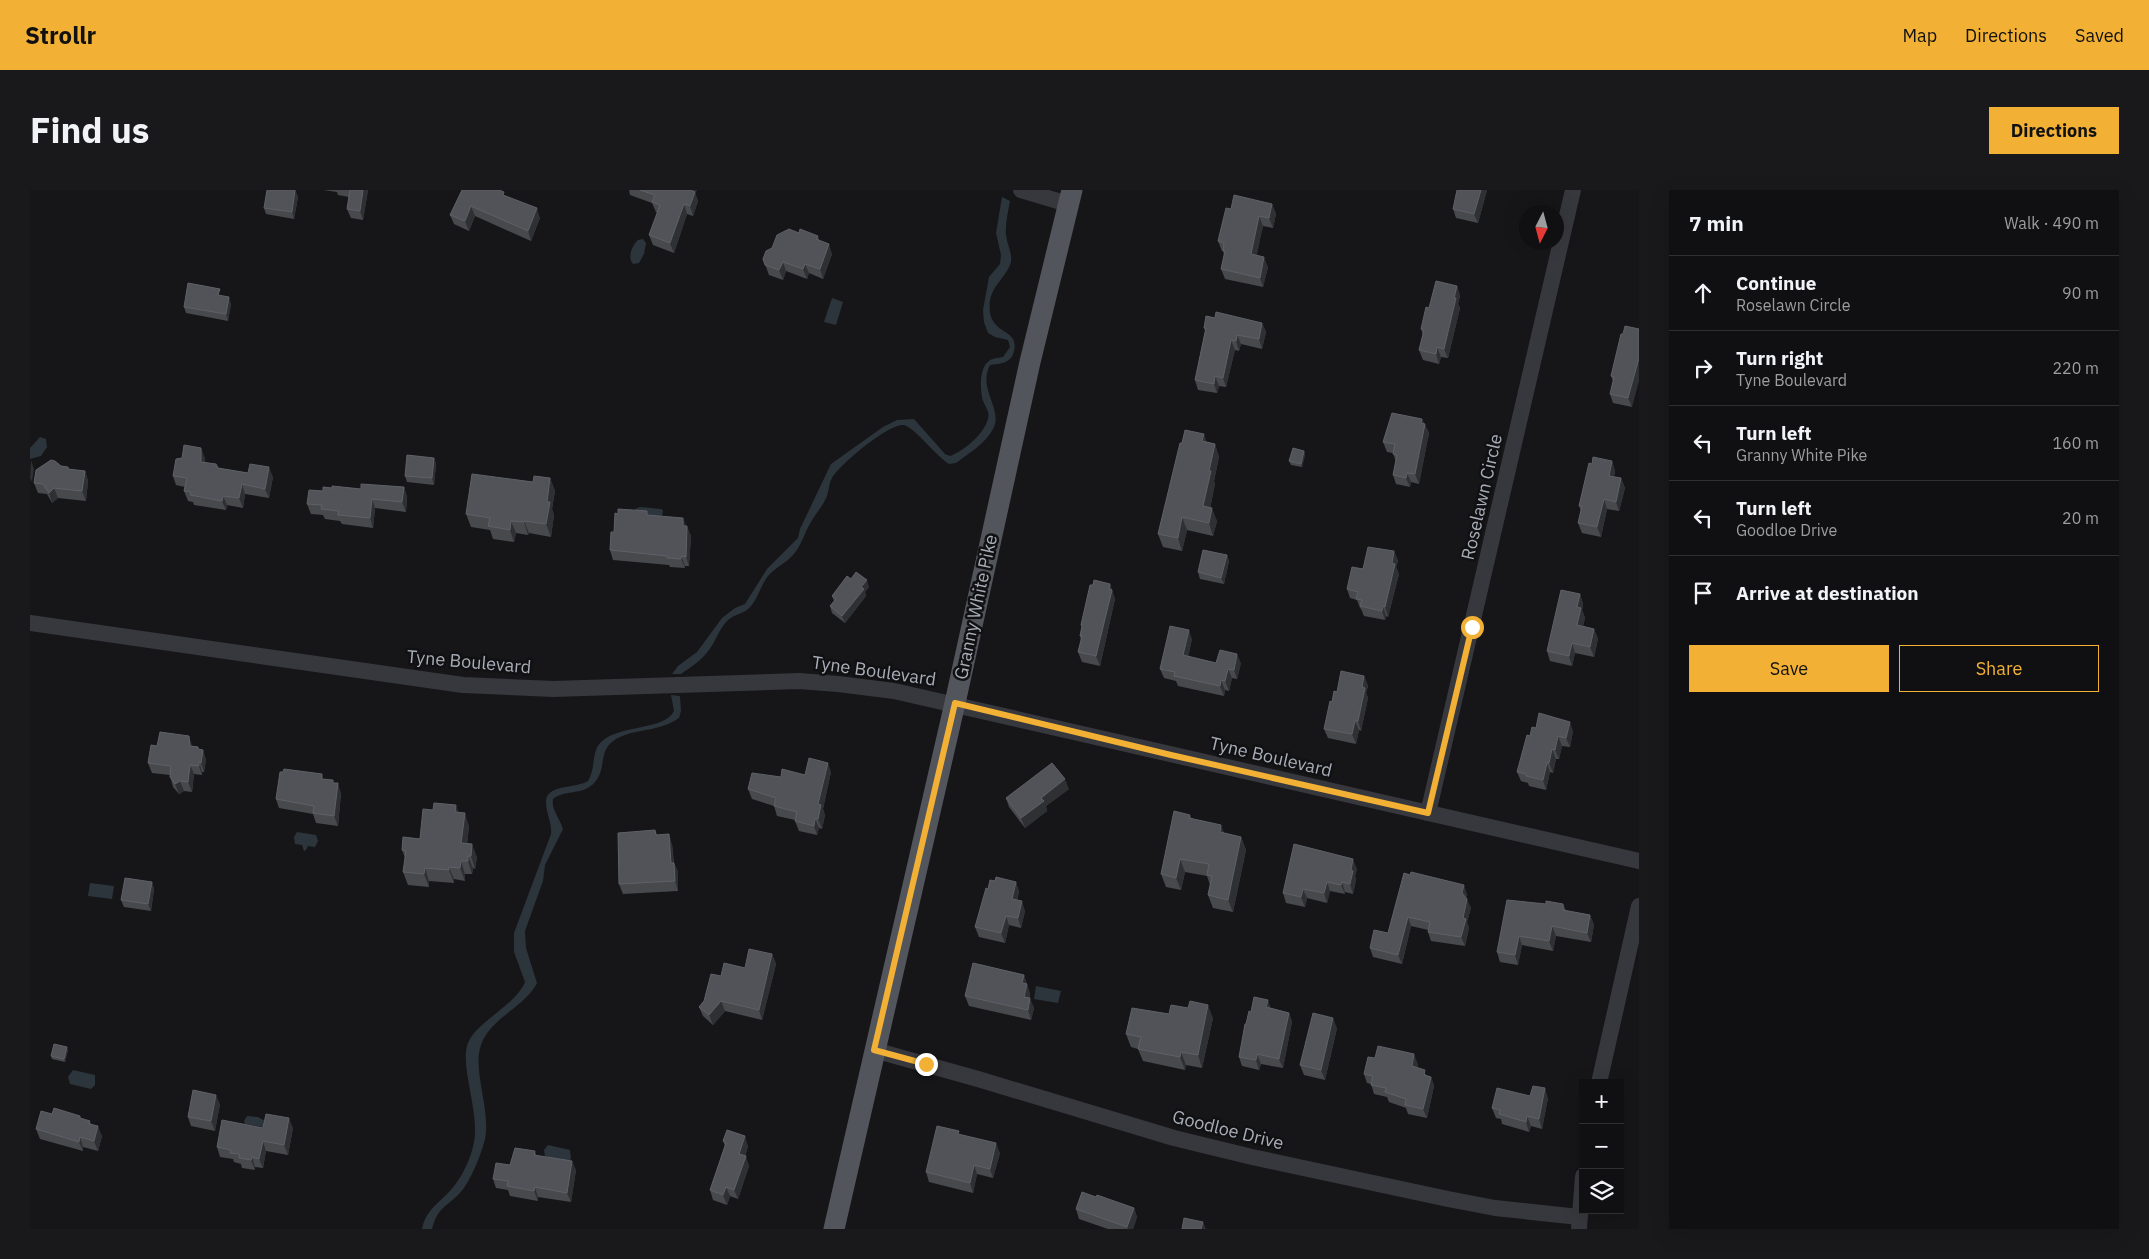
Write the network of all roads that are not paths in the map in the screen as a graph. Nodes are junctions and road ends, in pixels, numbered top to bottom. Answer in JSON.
{"nodes":[{"id":1,"x":1021,"y":190,"type":"edge"},
{"id":2,"x":1573,"y":190,"type":"edge"},
{"id":3,"x":1070,"y":197,"type":"edge"},
{"id":4,"x":30,"y":624,"type":"edge"},
{"id":5,"x":955,"y":703,"type":"junction"},
{"id":6,"x":1428,"y":813,"type":"junction"},
{"id":7,"x":1639,"y":861,"type":"edge"},
{"id":8,"x":1639,"y":906,"type":"edge"},
{"id":9,"x":874,"y":1050,"type":"junction"},
{"id":10,"x":1599,"y":1079,"type":"edge"},
{"id":11,"x":1579,"y":1223,"type":"edge"},
{"id":12,"x":834,"y":1229,"type":"edge"}],
"edges":[{"from":1,"to":3,"type":"street"},
{"from":2,"to":6,"type":"street","name":"Roselawn Circle"},
{"from":3,"to":5,"type":"main road","name":"Granny White Pike"},
{"from":4,"to":5,"type":"street","name":"Tyne Boulevard"},
{"from":5,"to":6,"type":"street","name":"Tyne Boulevard"},
{"from":5,"to":9,"type":"main road","name":"Granny White Pike"},
{"from":6,"to":7,"type":"street","name":"Tyne Boulevard"},
{"from":8,"to":10,"type":"street"},
{"from":9,"to":11,"type":"street","name":"Goodloe Drive"},
{"from":9,"to":12,"type":"main road","name":"Granny White Pike"}]}
